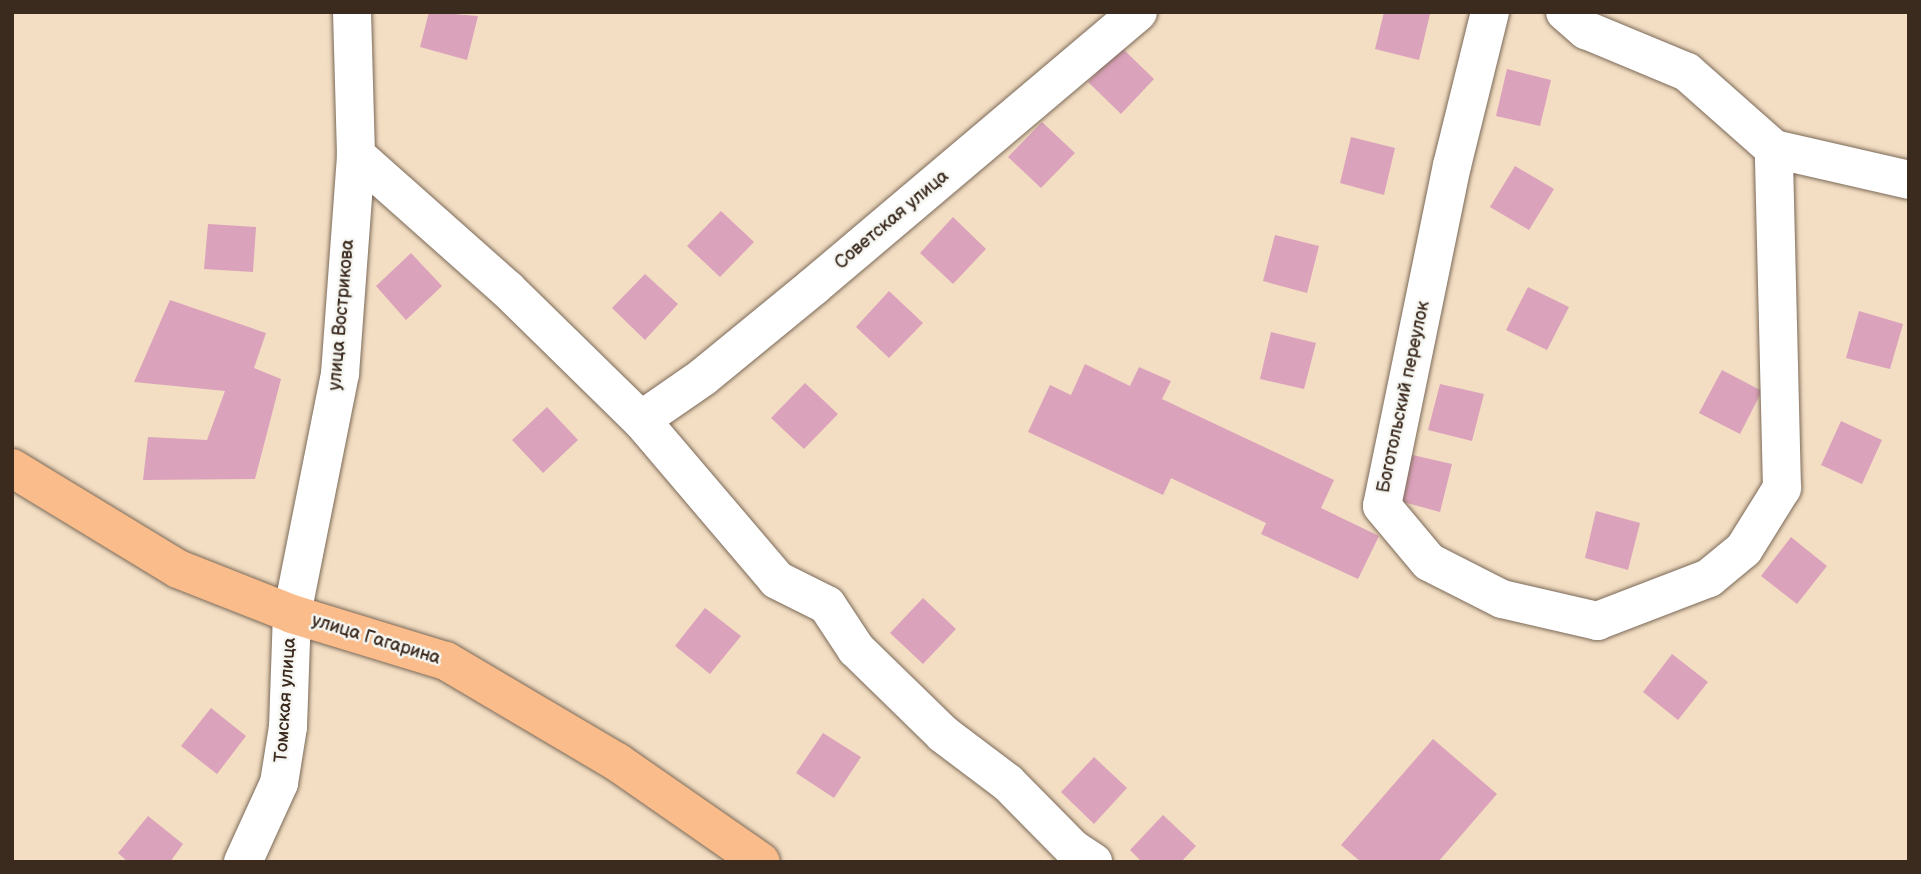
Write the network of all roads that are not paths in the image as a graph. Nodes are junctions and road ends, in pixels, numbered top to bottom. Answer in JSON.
{"nodes":[{"id":1,"x":352,"y":12,"type":"edge"},
{"id":2,"x":1138,"y":12,"type":"edge"},
{"id":3,"x":1490,"y":12,"type":"edge"},
{"id":4,"x":1565,"y":12,"type":"edge"},
{"id":5,"x":1774,"y":149,"type":"junction"},
{"id":6,"x":355,"y":155,"type":"junction"},
{"id":7,"x":1909,"y":180,"type":"edge"},
{"id":8,"x":641,"y":420,"type":"junction"},
{"id":9,"x":12,"y":468,"type":"edge"},
{"id":10,"x":292,"y":614,"type":"junction"},
{"id":11,"x":243,"y":862,"type":"edge"},
{"id":12,"x":761,"y":862,"type":"edge"},
{"id":13,"x":1093,"y":862,"type":"edge"}],
"edges":[{"from":1,"to":6,"type":"street","name":"улица Вострикова"},
{"from":2,"to":8,"type":"street","name":"Советская улица"},
{"from":3,"to":5,"type":"street","name":"Боготольский переулок"},
{"from":4,"to":5,"type":"street"},
{"from":5,"to":7,"type":"street"},
{"from":6,"to":8,"type":"street"},
{"from":6,"to":10,"type":"street","name":"улица Вострикова"},
{"from":8,"to":13,"type":"street"},
{"from":9,"to":10,"type":"main road","name":"улица Гагарина"},
{"from":10,"to":11,"type":"street","name":"Томская улица"},
{"from":10,"to":12,"type":"main road","name":"улица Гагарина"}]}
